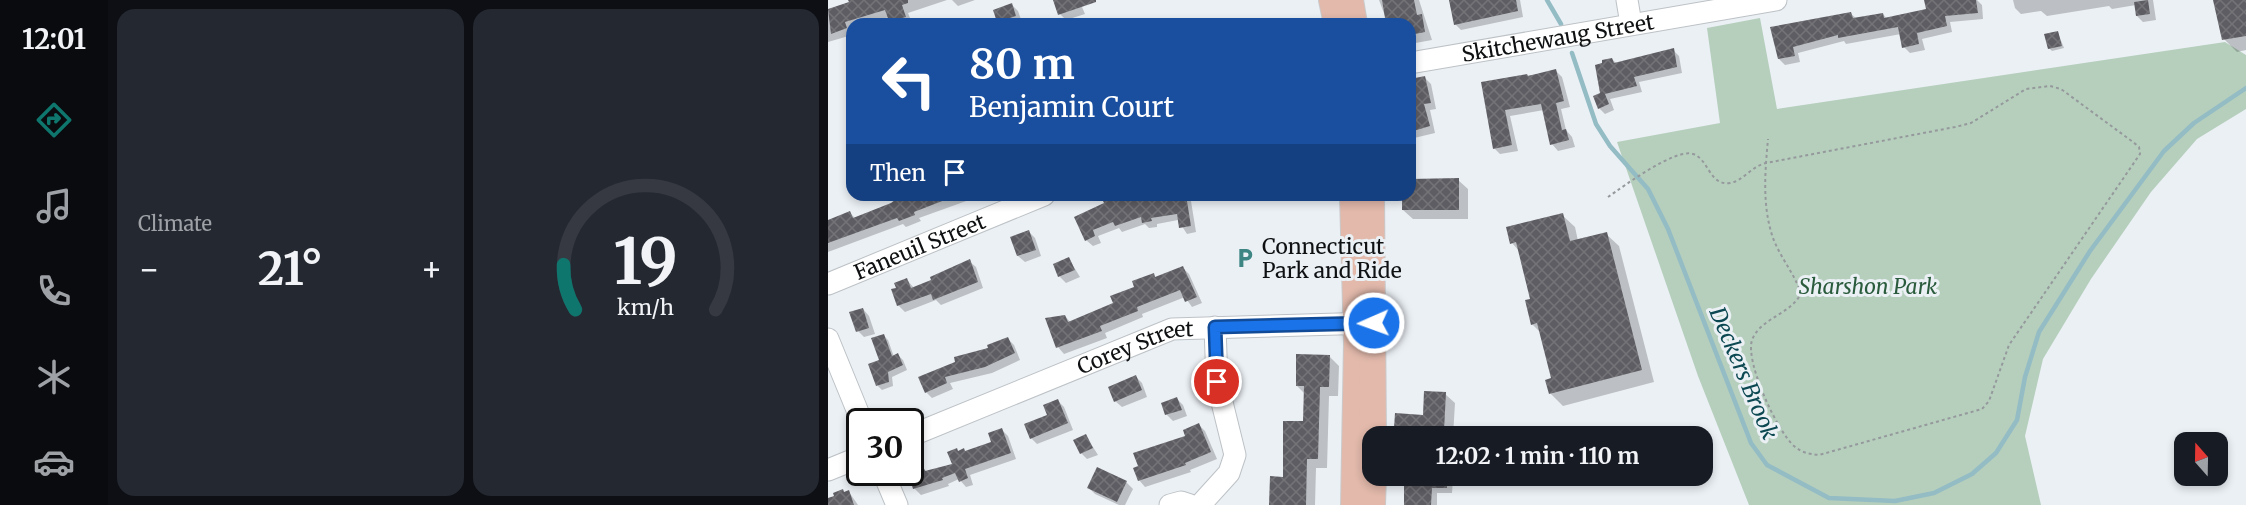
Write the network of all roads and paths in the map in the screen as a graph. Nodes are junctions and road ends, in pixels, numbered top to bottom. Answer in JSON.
{"nodes":[{"id":1,"x":1332,"y":0,"type":"edge"},
{"id":2,"x":1350,"y":0,"type":"edge"},
{"id":3,"x":1627,"y":0,"type":"edge"},
{"id":4,"x":1776,"y":0,"type":"edge"},
{"id":5,"x":1335,"y":18,"type":"edge"},
{"id":6,"x":1353,"y":18,"type":"edge"},
{"id":7,"x":1631,"y":24,"type":"junction"},
{"id":8,"x":1416,"y":62,"type":"edge"},
{"id":9,"x":1768,"y":139,"type":"dead end"},
{"id":10,"x":1766,"y":163,"type":"junction"},
{"id":11,"x":1608,"y":197,"type":"dead end"},
{"id":12,"x":1029,"y":201,"type":"edge"},
{"id":13,"x":1354,"y":201,"type":"edge"},
{"id":14,"x":1371,"y":201,"type":"edge"},
{"id":15,"x":828,"y":284,"type":"edge"},
{"id":16,"x":1365,"y":323,"type":"junction"},
{"id":17,"x":1215,"y":327,"type":"junction"},
{"id":18,"x":828,"y":339,"type":"edge"},
{"id":19,"x":856,"y":408,"type":"edge"},
{"id":20,"x":1372,"y":426,"type":"edge"},
{"id":21,"x":924,"y":430,"type":"edge"},
{"id":22,"x":846,"y":463,"type":"edge"},
{"id":23,"x":828,"y":470,"type":"edge"},
{"id":24,"x":889,"y":486,"type":"edge"},
{"id":25,"x":1373,"y":486,"type":"edge"},
{"id":26,"x":897,"y":505,"type":"edge"},
{"id":27,"x":1170,"y":505,"type":"edge"},
{"id":28,"x":1190,"y":505,"type":"edge"},
{"id":29,"x":1200,"y":505,"type":"edge"},
{"id":30,"x":1354,"y":505,"type":"edge"},
{"id":31,"x":1372,"y":505,"type":"edge"}],
"edges":[{"from":1,"to":5,"type":"main road"},
{"from":2,"to":6,"type":"main road"},
{"from":3,"to":7,"type":"street"},
{"from":4,"to":7,"type":"street","name":"Skitchewaug Street"},
{"from":7,"to":8,"type":"street","name":"Skitchewaug Street"},
{"from":9,"to":10,"type":"path"},
{"from":10,"to":10,"type":"path"},
{"from":10,"to":11,"type":"path"},
{"from":12,"to":15,"type":"street","name":"Faneuil Street"},
{"from":13,"to":16,"type":"main road"},
{"from":14,"to":16,"type":"main road"},
{"from":16,"to":17,"type":"street","name":"Corey Street"},
{"from":16,"to":20,"type":"main road"},
{"from":16,"to":30,"type":"main road"},
{"from":17,"to":21,"type":"street","name":"Corey Street"},
{"from":17,"to":29,"type":"street"},
{"from":18,"to":19,"type":"street"},
{"from":22,"to":23,"type":"street"},
{"from":24,"to":26,"type":"street"},
{"from":25,"to":31,"type":"main road"},
{"from":27,"to":28,"type":"street"}]}
